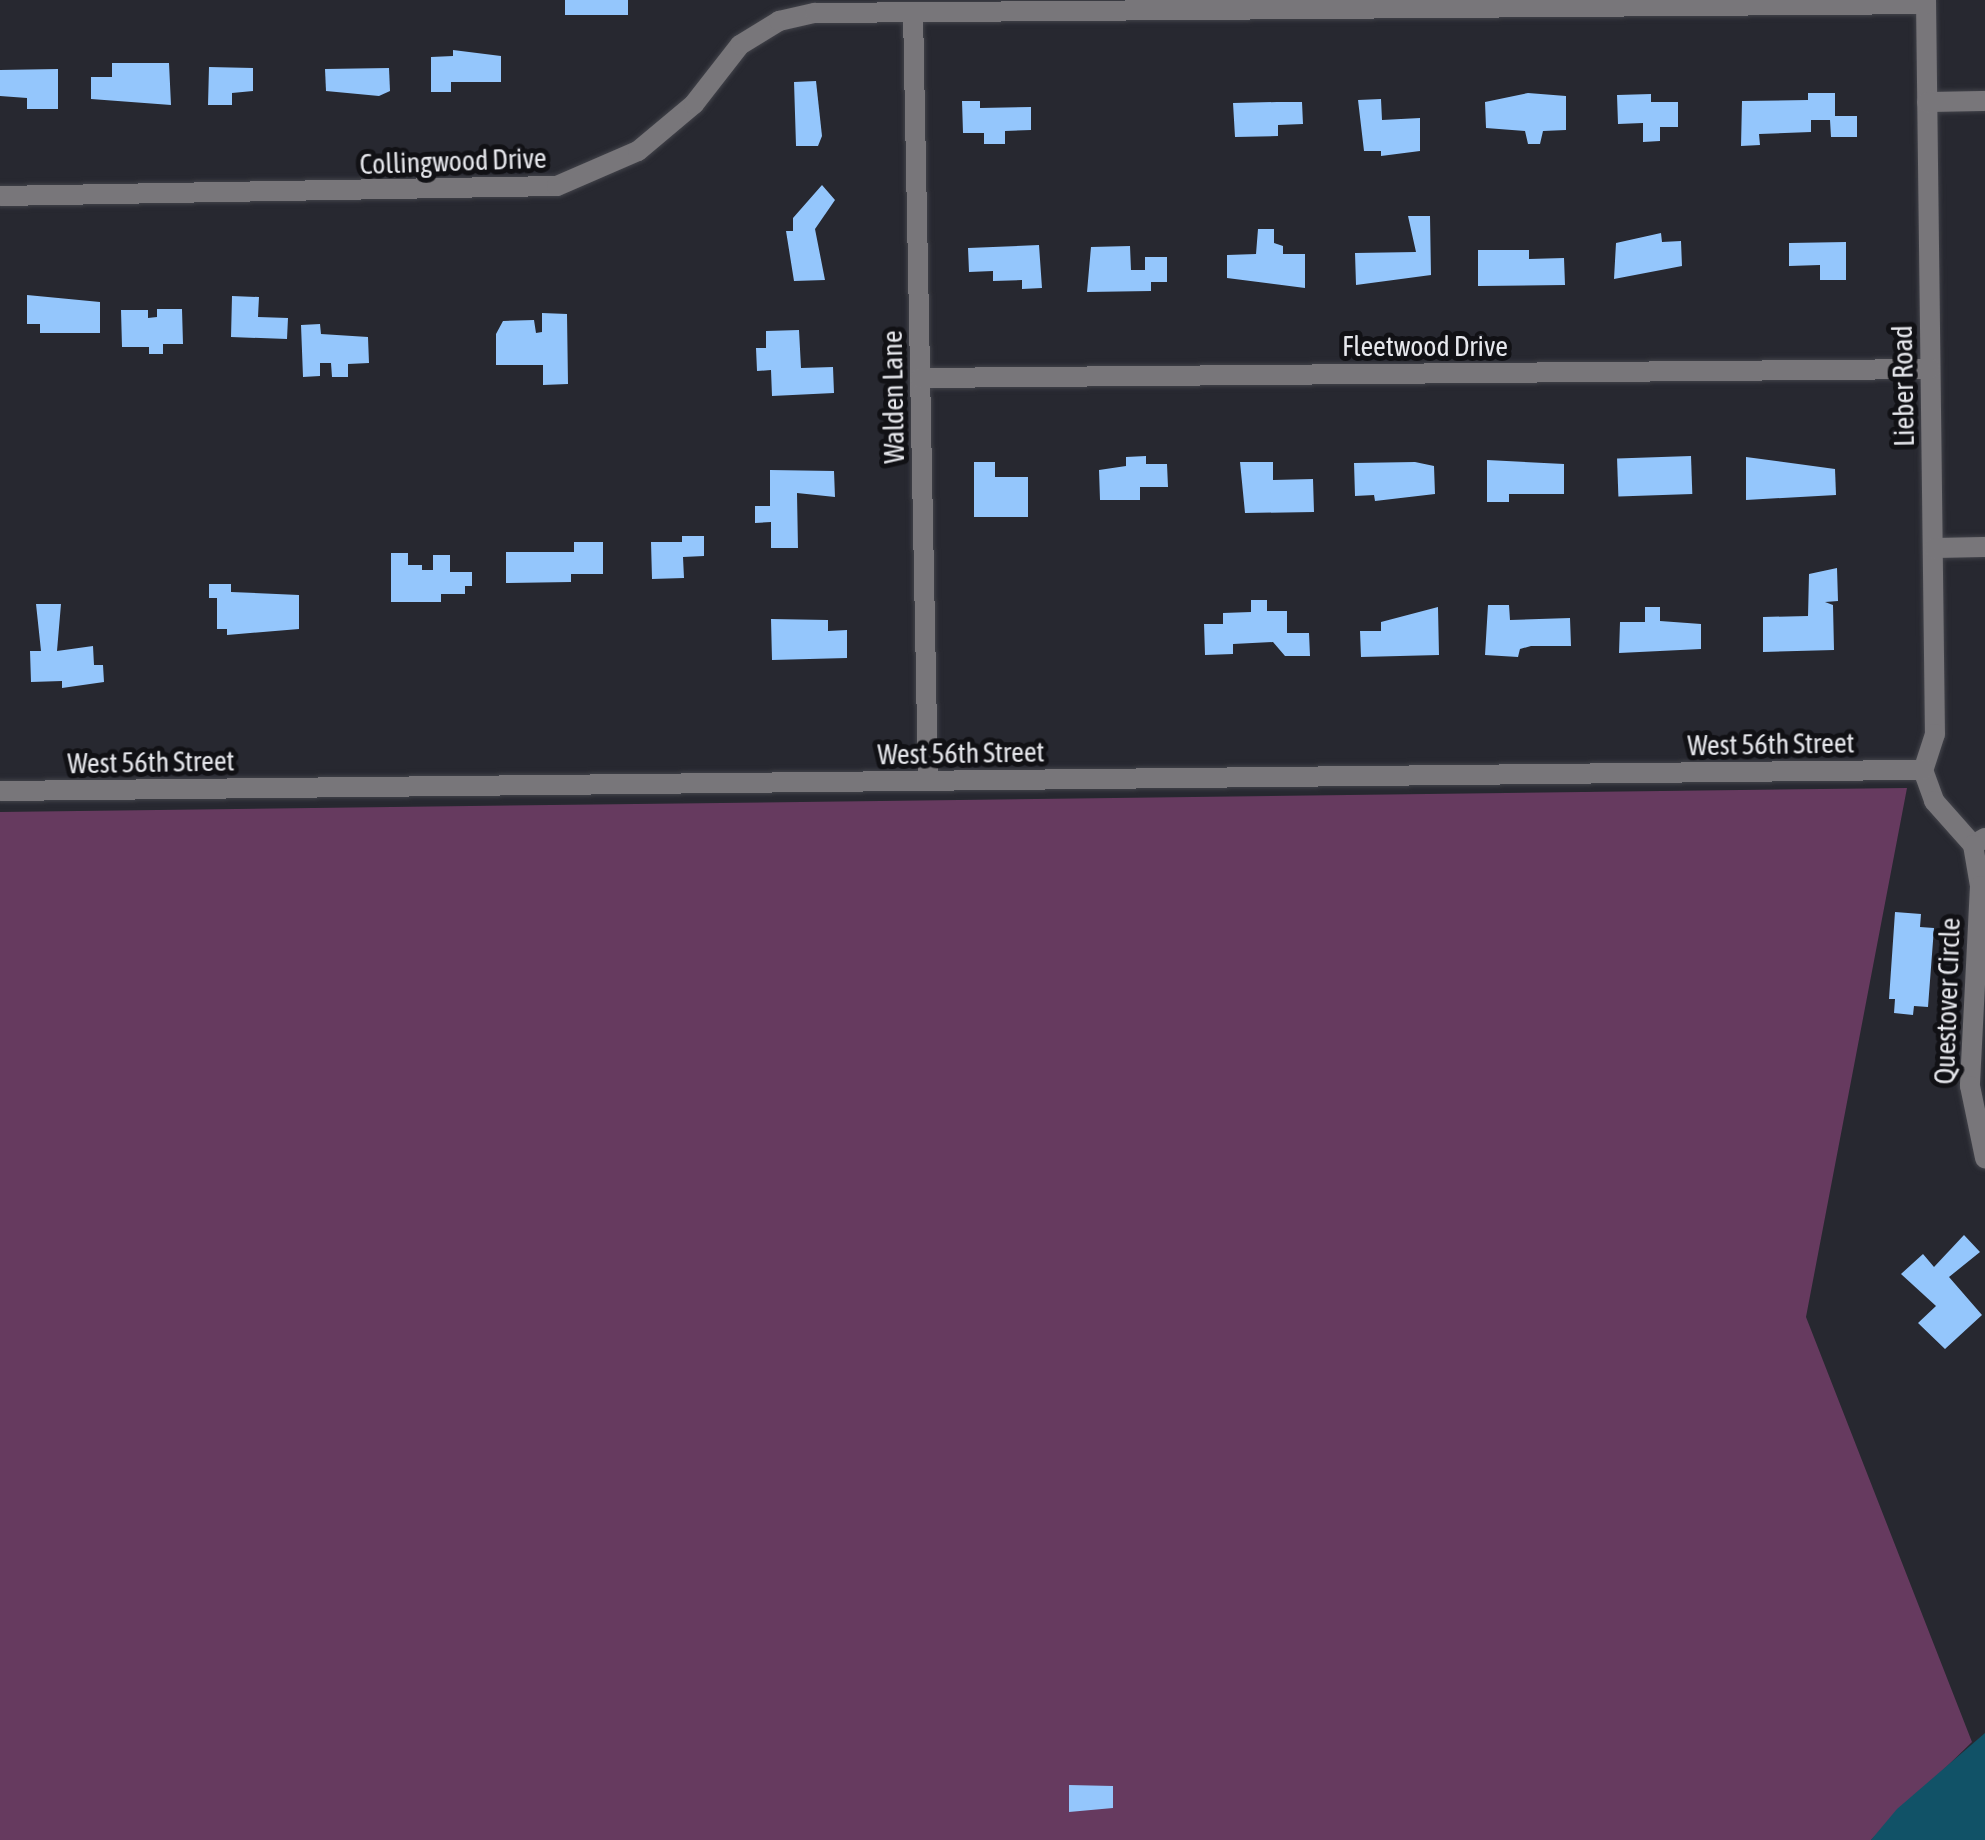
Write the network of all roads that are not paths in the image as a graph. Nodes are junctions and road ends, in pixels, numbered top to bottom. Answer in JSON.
{"nodes":[{"id":1,"x":1926,"y":2,"type":"edge"},
{"id":2,"x":913,"y":12,"type":"junction"},
{"id":3,"x":1985,"y":101,"type":"edge"},
{"id":4,"x":1927,"y":102,"type":"junction"},
{"id":5,"x":0,"y":196,"type":"edge"},
{"id":6,"x":1930,"y":369,"type":"junction"},
{"id":7,"x":920,"y":378,"type":"junction"},
{"id":8,"x":1985,"y":547,"type":"edge"},
{"id":9,"x":1934,"y":548,"type":"junction"},
{"id":10,"x":1923,"y":770,"type":"junction"},
{"id":11,"x":928,"y":781,"type":"junction"},
{"id":12,"x":0,"y":791,"type":"edge"},
{"id":13,"x":1979,"y":841,"type":"edge"},
{"id":14,"x":1985,"y":1158,"type":"edge"}],
"edges":[{"from":1,"to":2,"type":"street","name":"Collingwood Drive"},
{"from":1,"to":4,"type":"street","name":"Lieber Road"},
{"from":2,"to":5,"type":"street","name":"Collingwood Drive"},
{"from":2,"to":7,"type":"street","name":"Walden Lane"},
{"from":3,"to":4,"type":"street"},
{"from":4,"to":6,"type":"street","name":"Lieber Road"},
{"from":6,"to":7,"type":"street","name":"Fleetwood Drive"},
{"from":6,"to":9,"type":"street","name":"Lieber Road"},
{"from":7,"to":11,"type":"street","name":"Walden Lane"},
{"from":8,"to":9,"type":"street"},
{"from":9,"to":10,"type":"street","name":"Lieber Road"},
{"from":10,"to":11,"type":"street","name":"West 56th Street"},
{"from":10,"to":13,"type":"street","name":"Questover Circle"},
{"from":11,"to":12,"type":"street","name":"West 56th Street"},
{"from":13,"to":14,"type":"street","name":"Questover Circle"}]}
